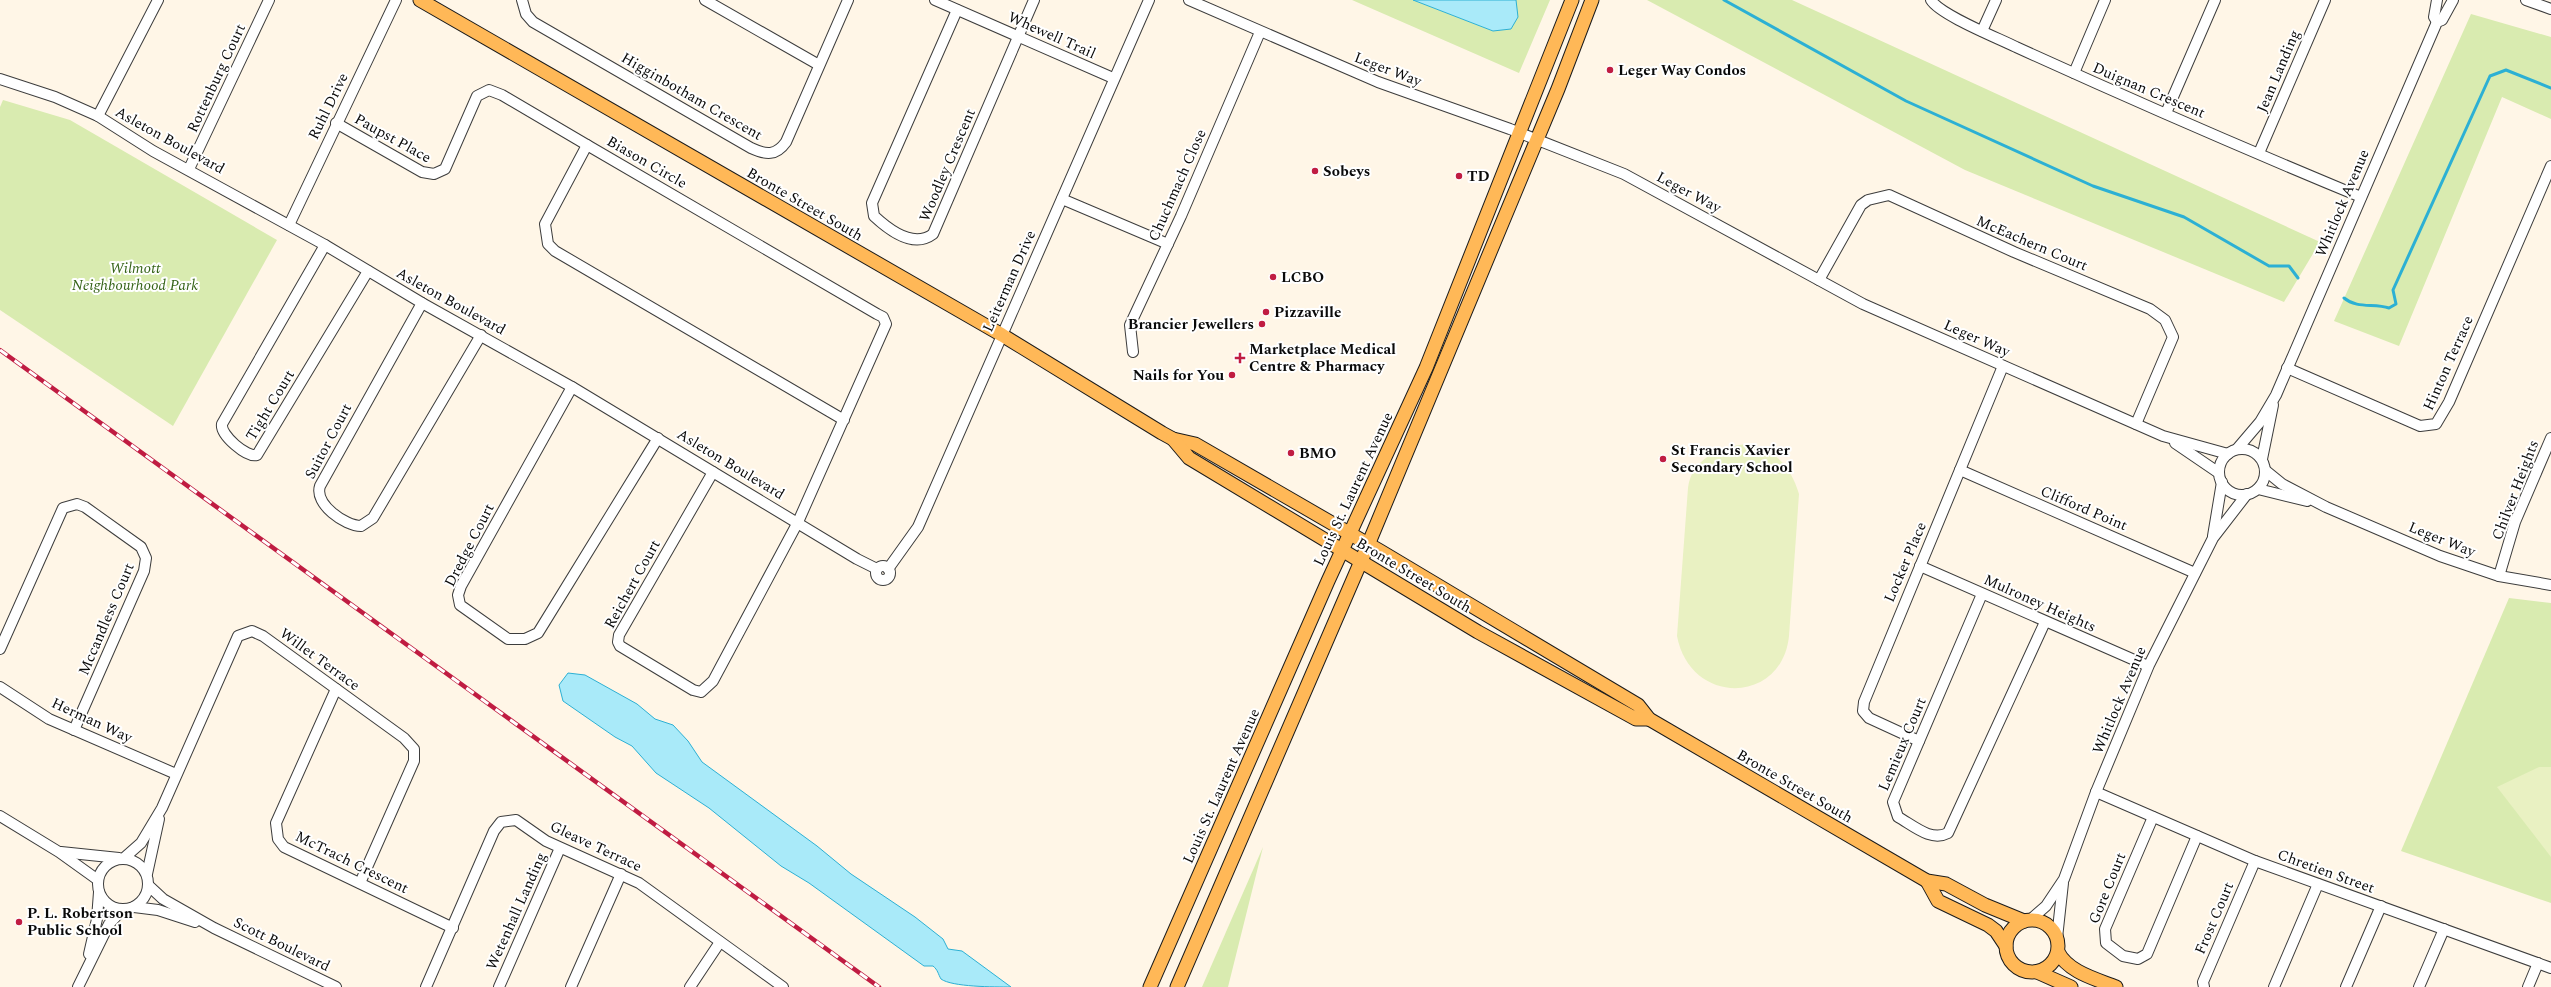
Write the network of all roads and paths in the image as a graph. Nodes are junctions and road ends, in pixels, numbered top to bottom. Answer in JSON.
{"nodes":[{"id":1,"x":158,"y":0,"type":"edge"},
{"id":2,"x":269,"y":0,"type":"edge"},
{"id":3,"x":396,"y":0,"type":"edge"},
{"id":4,"x":420,"y":0,"type":"edge"},
{"id":5,"x":522,"y":0,"type":"edge"},
{"id":6,"x":705,"y":0,"type":"edge"},
{"id":7,"x":848,"y":0,"type":"edge"},
{"id":8,"x":935,"y":0,"type":"edge"},
{"id":9,"x":1034,"y":0,"type":"edge"},
{"id":10,"x":1149,"y":0,"type":"edge"},
{"id":11,"x":1189,"y":0,"type":"edge"},
{"id":12,"x":1572,"y":0,"type":"edge"},
{"id":13,"x":1592,"y":0,"type":"edge"},
{"id":14,"x":1931,"y":0,"type":"edge"},
{"id":15,"x":1996,"y":0,"type":"edge"},
{"id":16,"x":2105,"y":0,"type":"edge"},
{"id":17,"x":2215,"y":0,"type":"edge"},
{"id":18,"x":2325,"y":0,"type":"edge"},
{"id":19,"x":2437,"y":0,"type":"edge"},
{"id":20,"x":2454,"y":0,"type":"edge"},
{"id":21,"x":2526,"y":0,"type":"edge"},
{"id":22,"x":2551,"y":9,"type":"edge"},
{"id":23,"x":957,"y":10,"type":"junction"},
{"id":24,"x":2437,"y":22,"type":"junction"},
{"id":25,"x":1982,"y":31,"type":"junction"},
{"id":26,"x":1260,"y":32,"type":"junction"},
{"id":27,"x":1018,"y":36,"type":"junction"},
{"id":28,"x":819,"y":65,"type":"junction"},
{"id":29,"x":2074,"y":73,"type":"junction"},
{"id":30,"x":1113,"y":78,"type":"junction"},
{"id":31,"x":0,"y":79,"type":"edge"},
{"id":32,"x":2166,"y":113,"type":"junction"},
{"id":33,"x":98,"y":116,"type":"junction"},
{"id":34,"x":336,"y":123,"type":"junction"},
{"id":35,"x":1520,"y":134,"type":"junction"},
{"id":36,"x":1537,"y":140,"type":"junction"},
{"id":37,"x":587,"y":145,"type":"junction"},
{"id":38,"x":2259,"y":153,"type":"junction"},
{"id":39,"x":2551,"y":166,"type":"edge"},
{"id":40,"x":189,"y":169,"type":"junction"},
{"id":41,"x":2361,"y":197,"type":"junction"},
{"id":42,"x":1062,"y":199,"type":"junction"},
{"id":43,"x":289,"y":225,"type":"junction"},
{"id":44,"x":1168,"y":244,"type":"junction"},
{"id":45,"x":325,"y":245,"type":"junction"},
{"id":46,"x":368,"y":271,"type":"junction"},
{"id":47,"x":1819,"y":280,"type":"junction"},
{"id":48,"x":422,"y":303,"type":"junction"},
{"id":49,"x":480,"y":335,"type":"junction"},
{"id":50,"x":1002,"y":335,"type":"junction"},
{"id":51,"x":1133,"y":352,"type":"dead end"},
{"id":52,"x":2003,"y":366,"type":"junction"},
{"id":53,"x":2287,"y":368,"type":"junction"},
{"id":54,"x":572,"y":387,"type":"junction"},
{"id":55,"x":2276,"y":395,"type":"junction"},
{"id":56,"x":844,"y":420,"type":"junction"},
{"id":57,"x":2136,"y":424,"type":"junction"},
{"id":58,"x":2163,"y":436,"type":"junction"},
{"id":59,"x":658,"y":438,"type":"junction"},
{"id":60,"x":2551,"y":438,"type":"edge"},
{"id":61,"x":1173,"y":439,"type":"junction"},
{"id":62,"x":2232,"y":451,"type":"junction"},
{"id":63,"x":2262,"y":459,"type":"junction"},
{"id":64,"x":1960,"y":470,"type":"junction"},
{"id":65,"x":2266,"y":471,"type":"junction"},
{"id":66,"x":713,"y":472,"type":"junction"},
{"id":67,"x":2221,"y":478,"type":"junction"},
{"id":68,"x":2258,"y":488,"type":"junction"},
{"id":69,"x":2247,"y":494,"type":"junction"},
{"id":70,"x":2326,"y":507,"type":"junction"},
{"id":71,"x":798,"y":522,"type":"junction"},
{"id":72,"x":1350,"y":534,"type":"junction"},
{"id":73,"x":2213,"y":538,"type":"junction"},
{"id":74,"x":1368,"y":545,"type":"junction"},
{"id":75,"x":1342,"y":551,"type":"junction"},
{"id":76,"x":1360,"y":562,"type":"junction"},
{"id":77,"x":1920,"y":566,"type":"junction"},
{"id":78,"x":877,"y":569,"type":"joint"},
{"id":79,"x":2195,"y":573,"type":"junction"},
{"id":80,"x":2499,"y":576,"type":"junction"},
{"id":81,"x":2551,"y":584,"type":"edge"},
{"id":82,"x":1982,"y":594,"type":"junction"},
{"id":83,"x":2045,"y":622,"type":"junction"},
{"id":84,"x":0,"y":648,"type":"edge"},
{"id":85,"x":2148,"y":666,"type":"junction"},
{"id":86,"x":0,"y":687,"type":"edge"},
{"id":87,"x":336,"y":689,"type":"junction"},
{"id":88,"x":1649,"y":719,"type":"junction"},
{"id":89,"x":74,"y":730,"type":"junction"},
{"id":90,"x":1919,"y":741,"type":"junction"},
{"id":91,"x":176,"y":774,"type":"junction"},
{"id":92,"x":2096,"y":792,"type":"junction"},
{"id":93,"x":162,"y":808,"type":"junction"},
{"id":94,"x":0,"y":816,"type":"edge"},
{"id":95,"x":2153,"y":817,"type":"junction"},
{"id":96,"x":2197,"y":836,"type":"junction"},
{"id":97,"x":560,"y":848,"type":"junction"},
{"id":98,"x":59,"y":852,"type":"junction"},
{"id":99,"x":122,"y":858,"type":"junction"},
{"id":100,"x":2255,"y":861,"type":"junction"},
{"id":101,"x":147,"y":874,"type":"junction"},
{"id":102,"x":621,"y":874,"type":"junction"},
{"id":103,"x":2064,"y":879,"type":"junction"},
{"id":104,"x":98,"y":880,"type":"junction"},
{"id":105,"x":1927,"y":881,"type":"junction"},
{"id":106,"x":360,"y":883,"type":"junction"},
{"id":107,"x":2318,"y":884,"type":"junction"},
{"id":108,"x":149,"y":886,"type":"junction"},
{"id":109,"x":99,"y":892,"type":"junction"},
{"id":110,"x":2381,"y":906,"type":"junction"},
{"id":111,"x":134,"y":907,"type":"junction"},
{"id":112,"x":123,"y":909,"type":"junction"},
{"id":113,"x":2027,"y":921,"type":"junction"},
{"id":114,"x":214,"y":928,"type":"junction"},
{"id":115,"x":452,"y":928,"type":"junction"},
{"id":116,"x":2444,"y":929,"type":"junction"},
{"id":117,"x":2057,"y":938,"type":"junction"},
{"id":118,"x":720,"y":942,"type":"junction"},
{"id":119,"x":2006,"y":946,"type":"junction"},
{"id":120,"x":2058,"y":952,"type":"junction"},
{"id":121,"x":2538,"y":963,"type":"junction"},
{"id":122,"x":86,"y":968,"type":"junction"},
{"id":123,"x":2551,"y":968,"type":"edge"},
{"id":124,"x":2037,"y":972,"type":"junction"},
{"id":125,"x":329,"y":986,"type":"edge"},
{"id":126,"x":78,"y":987,"type":"edge"},
{"id":127,"x":426,"y":987,"type":"edge"},
{"id":128,"x":499,"y":987,"type":"edge"},
{"id":129,"x":571,"y":987,"type":"edge"},
{"id":130,"x":690,"y":987,"type":"edge"},
{"id":131,"x":783,"y":987,"type":"edge"},
{"id":132,"x":1150,"y":987,"type":"edge"},
{"id":133,"x":1177,"y":987,"type":"edge"},
{"id":134,"x":2070,"y":987,"type":"edge"},
{"id":135,"x":2116,"y":987,"type":"edge"},
{"id":136,"x":2204,"y":987,"type":"edge"},
{"id":137,"x":2274,"y":987,"type":"edge"},
{"id":138,"x":2346,"y":987,"type":"edge"},
{"id":139,"x":2419,"y":987,"type":"edge"},
{"id":140,"x":2528,"y":987,"type":"edge"}],
"edges":[{"from":1,"to":33,"type":"street"},
{"from":2,"to":40,"type":"street","name":"Rottenburg Court"},
{"from":3,"to":34,"type":"street","name":"Ruhl Drive"},
{"from":4,"to":50,"type":"main road","name":"Bronte Street South"},
{"from":5,"to":28,"type":"street","name":"Higginbotham Crescent"},
{"from":6,"to":28,"type":"street"},
{"from":7,"to":28,"type":"street","name":"Higginbotham Crescent"},
{"from":8,"to":23,"type":"street","name":"Whewell Trail"},
{"from":9,"to":27,"type":"street","name":"Woodley Crescent"},
{"from":10,"to":30,"type":"street","name":"Leiterman Drive"},
{"from":11,"to":26,"type":"street","name":"Leger Way"},
{"from":12,"to":35,"type":"main road","name":"Louis St. Laurent Avenue"},
{"from":13,"to":36,"type":"main road"},
{"from":14,"to":25,"type":"street","name":"Duignan Crescent"},
{"from":15,"to":25,"type":"street"},
{"from":16,"to":29,"type":"street"},
{"from":17,"to":32,"type":"street"},
{"from":18,"to":38,"type":"street","name":"Jean Landing"},
{"from":19,"to":24,"type":"street","name":"Whitlock Avenue"},
{"from":20,"to":24,"type":"street","name":"Whitlock Avenue"},
{"from":21,"to":22,"type":"street"},
{"from":23,"to":27,"type":"street","name":"Whewell Trail"},
{"from":23,"to":27,"type":"street","name":"Woodley Crescent"},
{"from":24,"to":41,"type":"street","name":"Whitlock Avenue"},
{"from":25,"to":29,"type":"street","name":"Duignan Crescent"},
{"from":26,"to":35,"type":"street","name":"Leger Way"},
{"from":26,"to":44,"type":"street","name":"Chuchmach Close"},
{"from":27,"to":30,"type":"street","name":"Whewell Trail"},
{"from":29,"to":32,"type":"street","name":"Duignan Crescent"},
{"from":30,"to":42,"type":"street","name":"Leiterman Drive"},
{"from":31,"to":33,"type":"street","name":"Asleton Boulevard"},
{"from":32,"to":38,"type":"street","name":"Duignan Crescent"},
{"from":33,"to":40,"type":"street","name":"Asleton Boulevard"},
{"from":34,"to":37,"type":"street","name":"Paupst Place"},
{"from":34,"to":43,"type":"street","name":"Ruhl Drive"},
{"from":35,"to":36,"type":"street","name":"Leger Way"},
{"from":35,"to":72,"type":"main road","name":"Louis St. Laurent Avenue"},
{"from":36,"to":47,"type":"street","name":"Leger Way"},
{"from":36,"to":74,"type":"main road"},
{"from":37,"to":56,"type":"street","name":"Biason Circle"},
{"from":37,"to":56,"type":"street","name":"Biason Circle"},
{"from":38,"to":41,"type":"street","name":"Duignan Crescent"},
{"from":39,"to":53,"type":"street","name":"Hinton Terrace"},
{"from":40,"to":43,"type":"street","name":"Asleton Boulevard"},
{"from":41,"to":53,"type":"street","name":"Whitlock Avenue"},
{"from":42,"to":44,"type":"street"},
{"from":42,"to":50,"type":"street","name":"Leiterman Drive"},
{"from":43,"to":45,"type":"street","name":"Asleton Boulevard"},
{"from":44,"to":51,"type":"street","name":"Chuchmach Close"},
{"from":45,"to":46,"type":"street","name":"Asleton Boulevard"},
{"from":45,"to":46,"type":"street","name":"Tight Court"},
{"from":46,"to":48,"type":"street","name":"Asleton Boulevard"},
{"from":47,"to":52,"type":"street","name":"Leger Way"},
{"from":47,"to":57,"type":"street","name":"McEachern Court"},
{"from":48,"to":49,"type":"street","name":"Asleton Boulevard"},
{"from":48,"to":49,"type":"street","name":"Suitor Court"},
{"from":49,"to":54,"type":"street","name":"Asleton Boulevard"},
{"from":50,"to":61,"type":"main road","name":"Bronte Street South"},
{"from":50,"to":78,"type":"street","name":"Leiterman Drive"},
{"from":52,"to":57,"type":"street","name":"Leger Way"},
{"from":52,"to":64,"type":"street","name":"Locker Place"},
{"from":53,"to":55,"type":"street","name":"Whitlock Avenue"},
{"from":54,"to":59,"type":"street","name":"Asleton Boulevard"},
{"from":54,"to":59,"type":"street","name":"Dredge Court"},
{"from":55,"to":62,"type":"street","name":"Whitlock Avenue"},
{"from":55,"to":63,"type":"street","name":"Whitlock Avenue"},
{"from":56,"to":71,"type":"street","name":"Biason Circle"},
{"from":57,"to":58,"type":"street","name":"Leger Way"},
{"from":58,"to":62,"type":"street","name":"Leger Way"},
{"from":58,"to":67,"type":"street","name":"Leger Way"},
{"from":59,"to":66,"type":"street","name":"Asleton Boulevard"},
{"from":60,"to":80,"type":"street","name":"Chilver Heights"},
{"from":61,"to":72,"type":"main road","name":"Bronte Street South"},
{"from":61,"to":75,"type":"main road","name":"Bronte Street South"},
{"from":62,"to":63,"type":"street"},
{"from":62,"to":67,"type":"street"},
{"from":63,"to":65,"type":"street"},
{"from":64,"to":77,"type":"street","name":"Locker Place"},
{"from":64,"to":79,"type":"street","name":"Clifford Point"},
{"from":65,"to":68,"type":"street"},
{"from":65,"to":70,"type":"street","name":"Leger Way"},
{"from":66,"to":71,"type":"street","name":"Asleton Boulevard"},
{"from":66,"to":71,"type":"street","name":"Reichert Court"},
{"from":67,"to":69,"type":"street"},
{"from":67,"to":73,"type":"street","name":"Whitlock Avenue"},
{"from":68,"to":69,"type":"street"},
{"from":68,"to":70,"type":"street","name":"Leger Way"},
{"from":69,"to":73,"type":"street","name":"Whitlock Avenue"},
{"from":70,"to":80,"type":"street","name":"Leger Way"},
{"from":71,"to":78,"type":"street","name":"Asleton Boulevard"},
{"from":72,"to":74,"type":"main road","name":"Bronte Street South"},
{"from":72,"to":75,"type":"main road","name":"Louis St. Laurent Avenue"},
{"from":73,"to":79,"type":"street","name":"Whitlock Avenue"},
{"from":74,"to":76,"type":"main road"},
{"from":74,"to":88,"type":"main road","name":"Bronte Street South"},
{"from":75,"to":76,"type":"main road","name":"Bronte Street South"},
{"from":75,"to":132,"type":"main road","name":"Louis St. Laurent Avenue"},
{"from":76,"to":88,"type":"main road","name":"Bronte Street South"},
{"from":76,"to":133,"type":"main road"},
{"from":77,"to":82,"type":"street","name":"Mulroney Heights"},
{"from":77,"to":90,"type":"street","name":"Locker Place"},
{"from":79,"to":85,"type":"street","name":"Whitlock Avenue"},
{"from":80,"to":81,"type":"street","name":"Leger Way"},
{"from":82,"to":83,"type":"street","name":"Mulroney Heights"},
{"from":82,"to":90,"type":"street","name":"Lemieux Court"},
{"from":83,"to":85,"type":"street","name":"Mulroney Heights"},
{"from":83,"to":90,"type":"street","name":"Lemieux Court"},
{"from":84,"to":89,"type":"street","name":"Mccandless Court"},
{"from":85,"to":92,"type":"street","name":"Whitlock Avenue"},
{"from":86,"to":89,"type":"street","name":"Herman Way"},
{"from":87,"to":91,"type":"street","name":"Willet Terrace"},
{"from":87,"to":106,"type":"street","name":"Willet Terrace"},
{"from":87,"to":106,"type":"street","name":"McTrach Crescent"},
{"from":88,"to":105,"type":"main road","name":"Bronte Street South"},
{"from":89,"to":91,"type":"street","name":"Herman Way"},
{"from":91,"to":93,"type":"street","name":"Willet Terrace"},
{"from":92,"to":95,"type":"street","name":"Chretien Street"},
{"from":92,"to":103,"type":"street","name":"Whitlock Avenue"},
{"from":93,"to":99,"type":"street","name":"Willet Terrace"},
{"from":93,"to":101,"type":"street","name":"Willet Terrace"},
{"from":94,"to":98,"type":"street"},
{"from":95,"to":96,"type":"street","name":"Chretien Street"},
{"from":95,"to":96,"type":"street","name":"Gore Court"},
{"from":96,"to":100,"type":"street","name":"Chretien Street"},
{"from":97,"to":102,"type":"street","name":"Gleave Terrace"},
{"from":97,"to":115,"type":"street","name":"Gleave Terrace"},
{"from":97,"to":128,"type":"street","name":"Wetenhall Landing"},
{"from":98,"to":99,"type":"street"},
{"from":98,"to":104,"type":"street"},
{"from":99,"to":101,"type":"street"},
{"from":99,"to":104,"type":"street"},
{"from":100,"to":107,"type":"street","name":"Chretien Street"},
{"from":100,"to":136,"type":"street","name":"Frost Court"},
{"from":101,"to":108,"type":"street"},
{"from":102,"to":118,"type":"street","name":"Gleave Terrace"},
{"from":102,"to":129,"type":"street"},
{"from":103,"to":113,"type":"street","name":"Whitlock Avenue"},
{"from":103,"to":117,"type":"street","name":"Whitlock Avenue"},
{"from":104,"to":109,"type":"street"},
{"from":105,"to":113,"type":"main road","name":"Bronte Street South"},
{"from":105,"to":119,"type":"main road"},
{"from":106,"to":115,"type":"street","name":"McTrach Crescent"},
{"from":107,"to":110,"type":"street","name":"Chretien Street"},
{"from":107,"to":137,"type":"street"},
{"from":108,"to":111,"type":"street"},
{"from":108,"to":114,"type":"street","name":"Scott Boulevard"},
{"from":109,"to":112,"type":"street"},
{"from":109,"to":122,"type":"street"},
{"from":110,"to":116,"type":"street","name":"Chretien Street"},
{"from":110,"to":138,"type":"street"},
{"from":111,"to":112,"type":"street"},
{"from":111,"to":114,"type":"street","name":"Scott Boulevard"},
{"from":112,"to":122,"type":"street"},
{"from":113,"to":117,"type":"main road"},
{"from":113,"to":119,"type":"main road"},
{"from":114,"to":125,"type":"street","name":"Scott Boulevard"},
{"from":115,"to":127,"type":"street","name":"Gleave Terrace"},
{"from":116,"to":121,"type":"street","name":"Chretien Street"},
{"from":116,"to":139,"type":"street"},
{"from":117,"to":120,"type":"main road"},
{"from":118,"to":130,"type":"street"},
{"from":118,"to":131,"type":"street","name":"Gleave Terrace"},
{"from":119,"to":124,"type":"main road"},
{"from":120,"to":124,"type":"main road"},
{"from":120,"to":135,"type":"main road"},
{"from":121,"to":123,"type":"street","name":"Chretien Street"},
{"from":121,"to":140,"type":"street"},
{"from":122,"to":126,"type":"street"},
{"from":124,"to":134,"type":"main road"}]}
